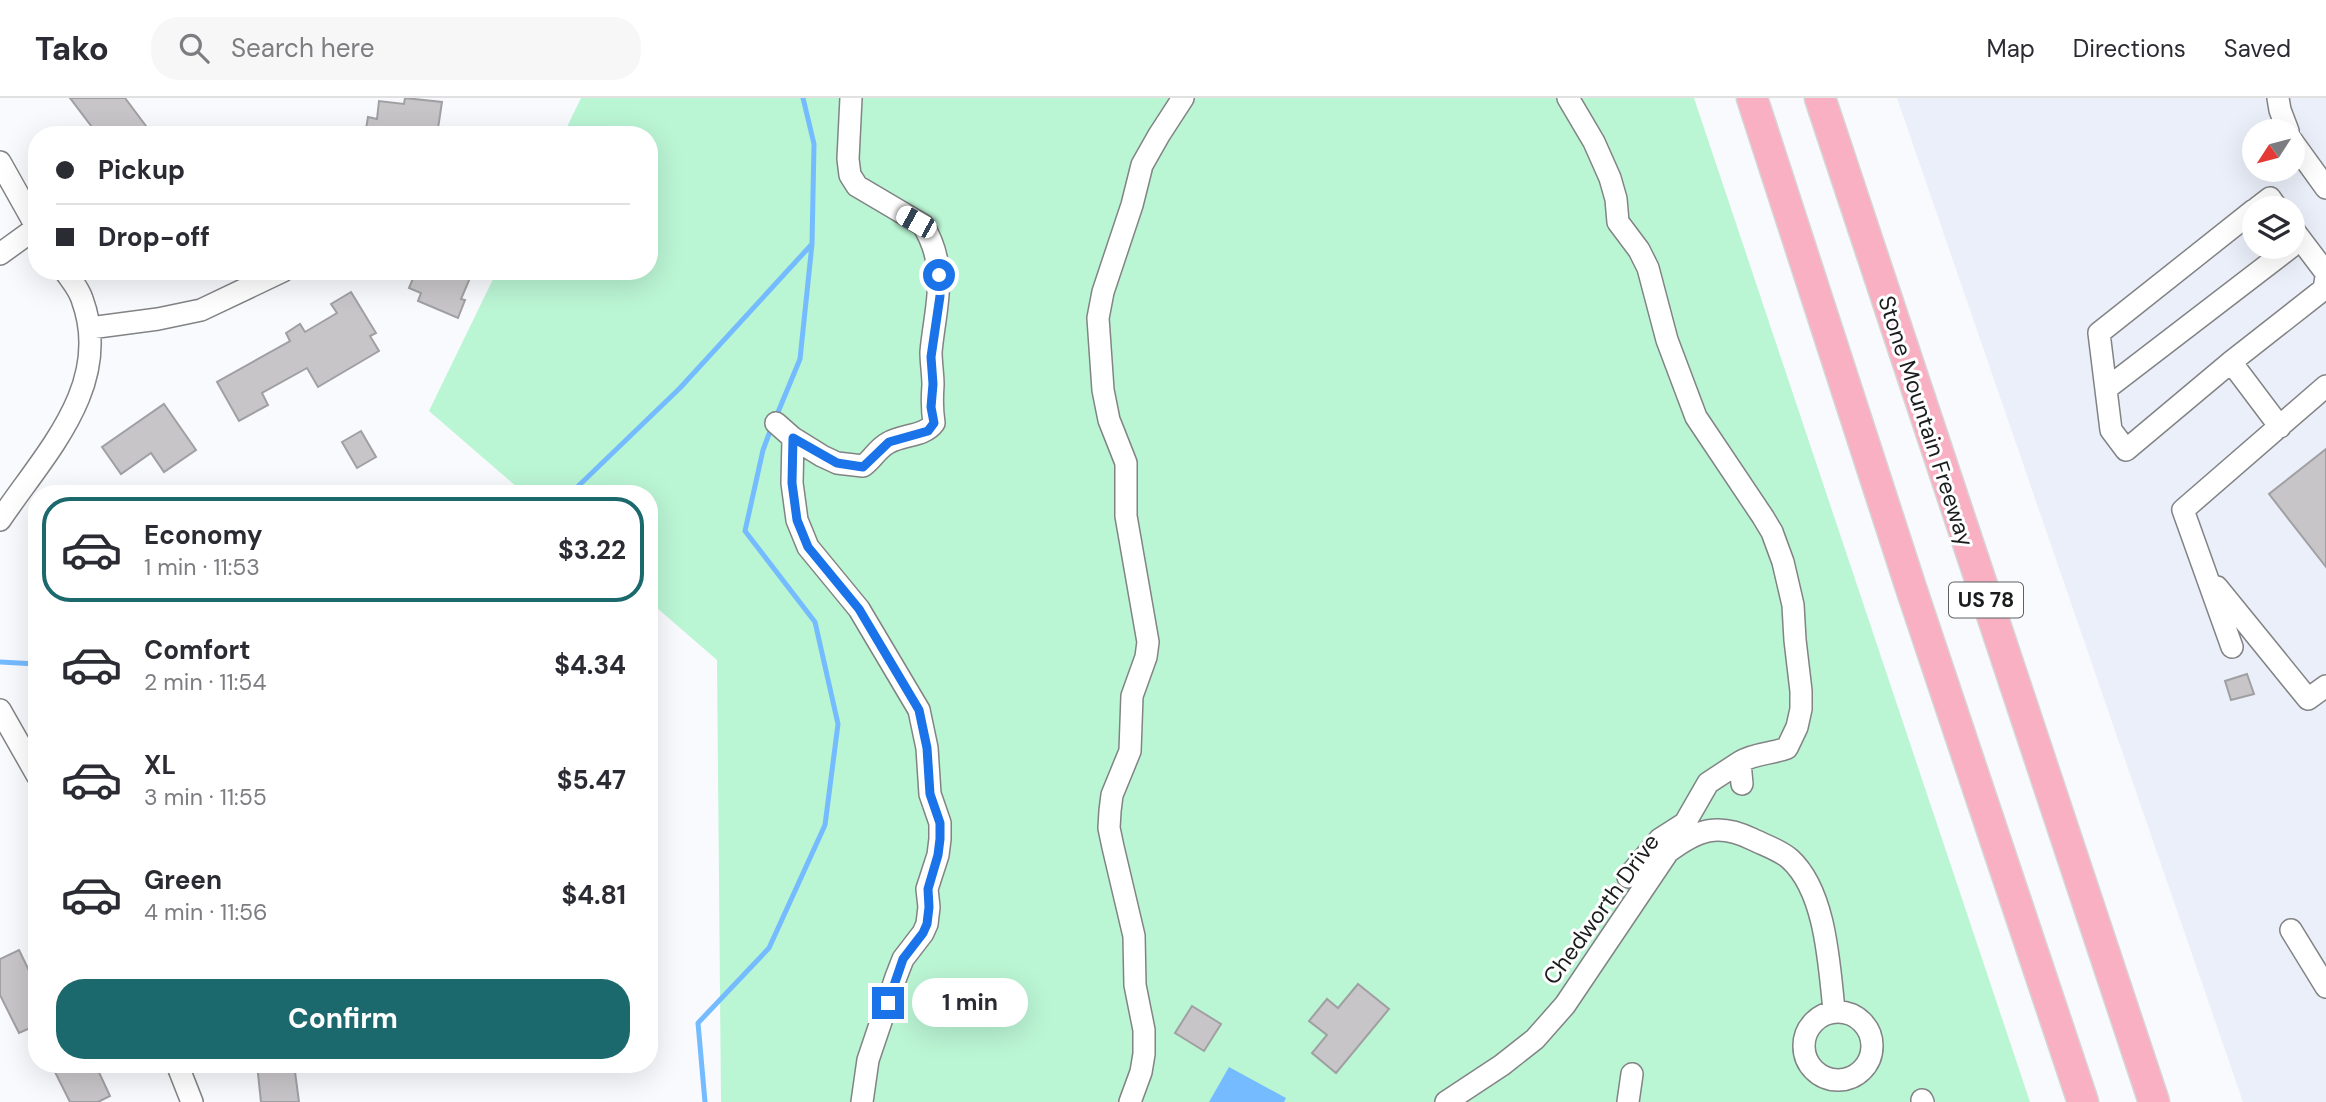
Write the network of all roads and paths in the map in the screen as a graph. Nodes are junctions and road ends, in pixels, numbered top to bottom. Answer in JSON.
{"nodes":[{"id":1,"x":851,"y":98,"type":"edge"},
{"id":2,"x":1183,"y":98,"type":"edge"},
{"id":3,"x":1568,"y":98,"type":"edge"},
{"id":4,"x":1752,"y":98,"type":"edge"},
{"id":5,"x":1820,"y":98,"type":"edge"},
{"id":6,"x":2278,"y":98,"type":"edge"},
{"id":7,"x":2283,"y":119,"type":"edge"},
{"id":8,"x":2305,"y":159,"type":"edge"},
{"id":9,"x":0,"y":162,"type":"edge"},
{"id":10,"x":2326,"y":188,"type":"edge"},
{"id":11,"x":28,"y":212,"type":"edge"},
{"id":12,"x":2242,"y":219,"type":"edge"},
{"id":13,"x":28,"y":234,"type":"edge"},
{"id":14,"x":2305,"y":252,"type":"edge"},
{"id":15,"x":0,"y":254,"type":"edge"},
{"id":16,"x":2270,"y":259,"type":"edge"},
{"id":17,"x":2326,"y":275,"type":"edge"},
{"id":18,"x":71,"y":280,"type":"edge"},
{"id":19,"x":264,"y":280,"type":"edge"},
{"id":20,"x":90,"y":328,"type":"junction"},
{"id":21,"x":2231,"y":362,"type":"junction"},
{"id":22,"x":2326,"y":386,"type":"edge"},
{"id":23,"x":2106,"y":389,"type":"junction"},
{"id":24,"x":776,"y":423,"type":"dead end"},
{"id":25,"x":2280,"y":426,"type":"junction"},
{"id":26,"x":793,"y":438,"type":"junction"},
{"id":27,"x":0,"y":520,"type":"edge"},
{"id":28,"x":2206,"y":575,"type":"junction"},
{"id":29,"x":2232,"y":647,"type":"dead end"},
{"id":30,"x":2326,"y":686,"type":"edge"},
{"id":31,"x":0,"y":710,"type":"edge"},
{"id":32,"x":28,"y":759,"type":"edge"},
{"id":33,"x":1740,"y":762,"type":"junction"},
{"id":34,"x":1742,"y":784,"type":"dead end"},
{"id":35,"x":1628,"y":877,"type":"dead end"},
{"id":36,"x":2291,"y":930,"type":"dead end"},
{"id":37,"x":2326,"y":987,"type":"edge"},
{"id":38,"x":1834,"y":1010,"type":"dead end"},
{"id":39,"x":181,"y":1073,"type":"edge"},
{"id":40,"x":1632,"y":1074,"type":"dead end"},
{"id":41,"x":192,"y":1102,"type":"edge"},
{"id":42,"x":862,"y":1102,"type":"edge"},
{"id":43,"x":1130,"y":1102,"type":"edge"},
{"id":44,"x":1446,"y":1102,"type":"edge"},
{"id":45,"x":1628,"y":1102,"type":"edge"},
{"id":46,"x":2082,"y":1102,"type":"edge"},
{"id":47,"x":2154,"y":1102,"type":"edge"}],
"edges":[{"from":1,"to":26,"type":"street"},
{"from":2,"to":43,"type":"street"},
{"from":3,"to":33,"type":"street"},
{"from":4,"to":46,"type":"highway","number":"US 78"},
{"from":5,"to":47,"type":"highway","name":"Stone Mountain Freeway","number":"US 78"},
{"from":6,"to":7,"type":"street"},
{"from":8,"to":10,"type":"street"},
{"from":9,"to":11,"type":"street"},
{"from":12,"to":23,"type":"street"},
{"from":13,"to":15,"type":"street"},
{"from":14,"to":17,"type":"street"},
{"from":16,"to":23,"type":"street"},
{"from":17,"to":21,"type":"street"},
{"from":18,"to":20,"type":"street"},
{"from":19,"to":20,"type":"street"},
{"from":20,"to":27,"type":"street"},
{"from":21,"to":23,"type":"street"},
{"from":21,"to":25,"type":"street"},
{"from":22,"to":25,"type":"street"},
{"from":24,"to":26,"type":"street"},
{"from":25,"to":28,"type":"street"},
{"from":26,"to":42,"type":"street"},
{"from":28,"to":29,"type":"street"},
{"from":28,"to":30,"type":"street"},
{"from":31,"to":32,"type":"street"},
{"from":33,"to":34,"type":"street"},
{"from":33,"to":35,"type":"street"},
{"from":36,"to":37,"type":"street"},
{"from":38,"to":44,"type":"street","name":"Chedworth Drive"},
{"from":39,"to":41,"type":"street"},
{"from":40,"to":45,"type":"street"}]}
